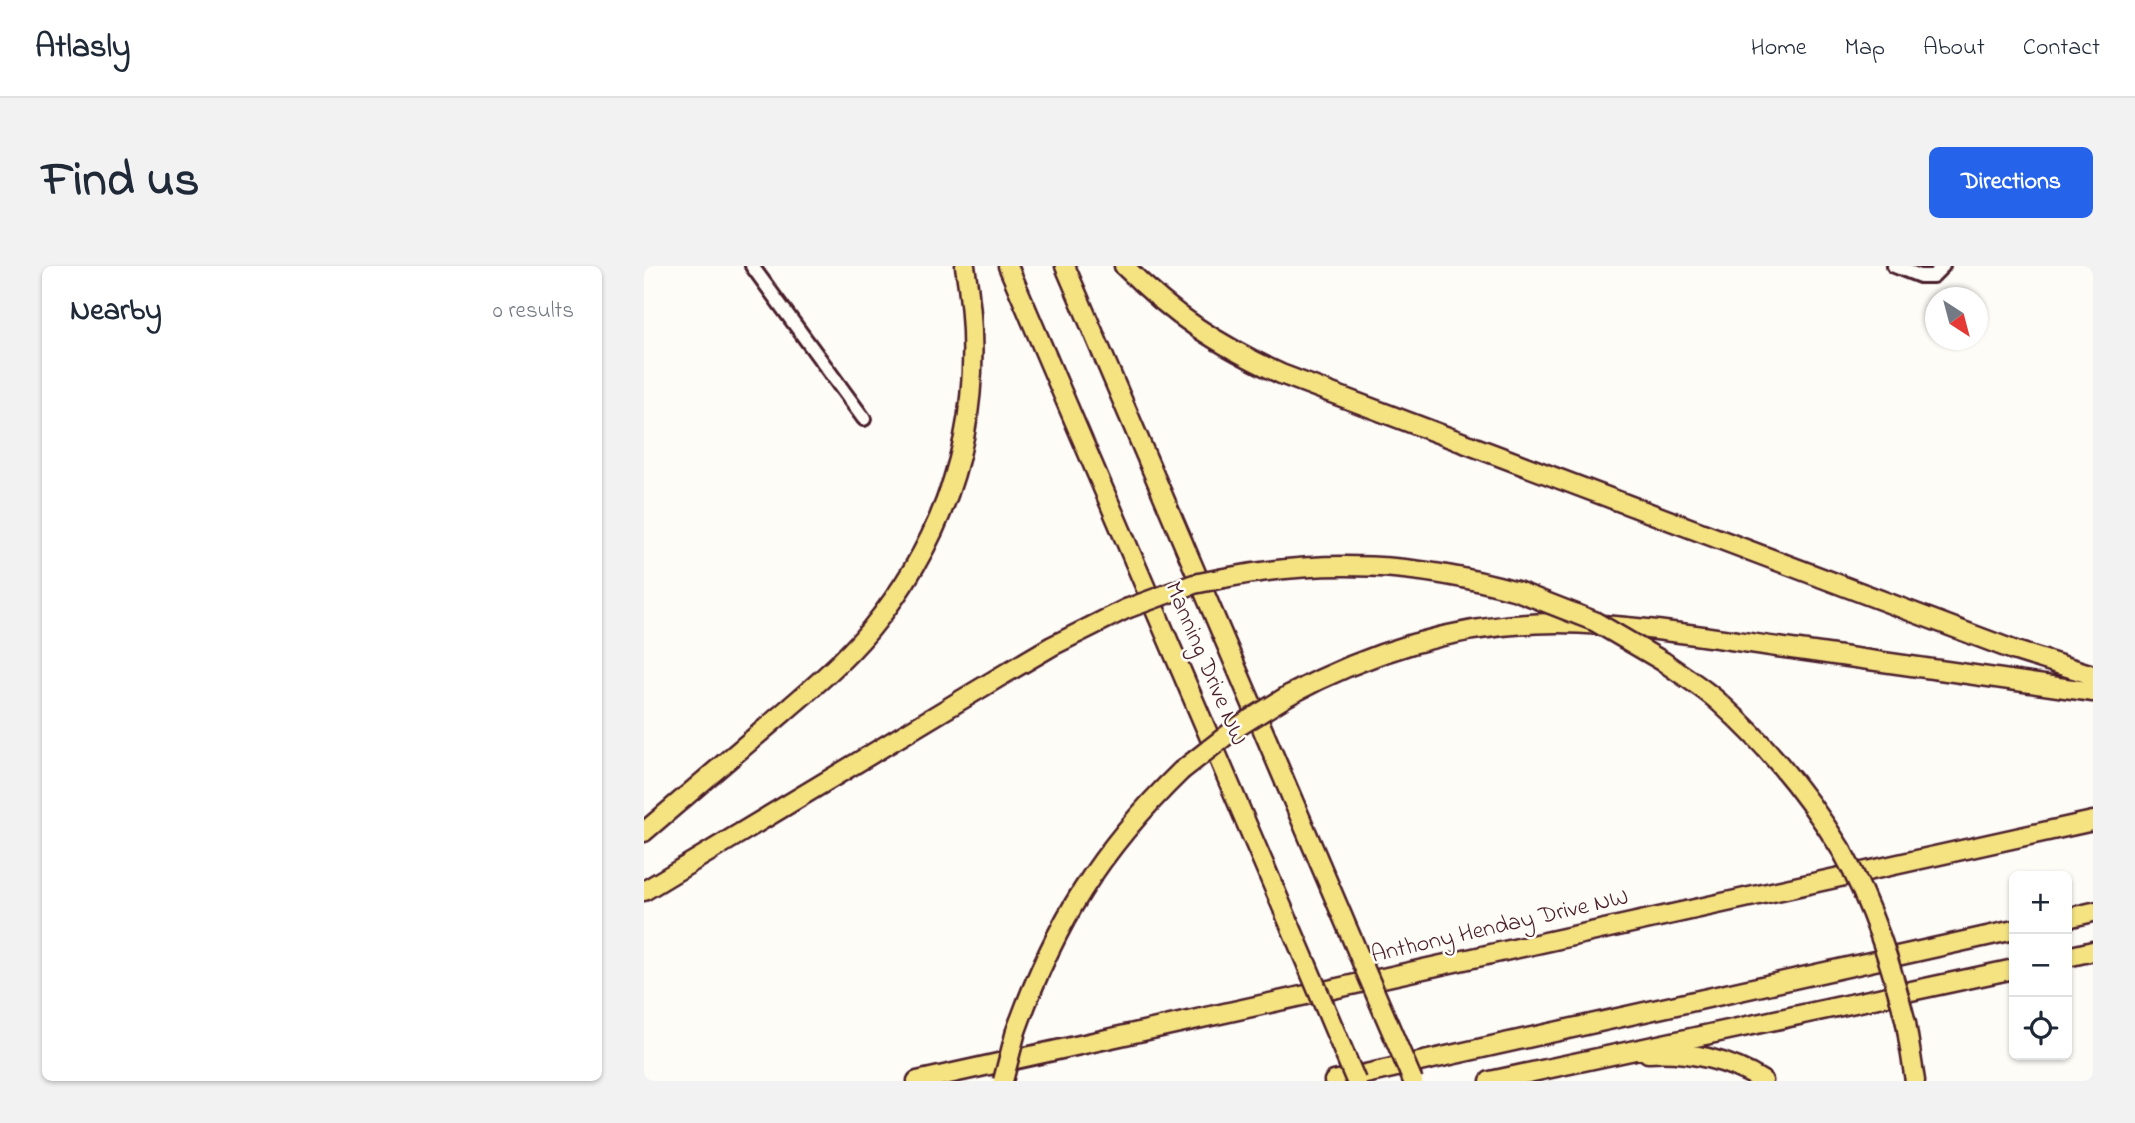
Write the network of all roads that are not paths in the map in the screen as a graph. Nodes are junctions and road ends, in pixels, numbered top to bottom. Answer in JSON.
{"nodes":[{"id":1,"x":752,"y":266,"type":"edge"},
{"id":2,"x":965,"y":266,"type":"edge"},
{"id":3,"x":1008,"y":266,"type":"edge"},
{"id":4,"x":1065,"y":266,"type":"edge"},
{"id":5,"x":1124,"y":266,"type":"edge"},
{"id":6,"x":1894,"y":266,"type":"edge"},
{"id":7,"x":1943,"y":266,"type":"edge"},
{"id":8,"x":864,"y":419,"type":"dead end"},
{"id":9,"x":2093,"y":675,"type":"edge"},
{"id":10,"x":2093,"y":692,"type":"edge"},
{"id":11,"x":2093,"y":821,"type":"edge"},
{"id":12,"x":644,"y":832,"type":"edge"},
{"id":13,"x":644,"y":891,"type":"edge"},
{"id":14,"x":2093,"y":912,"type":"edge"},
{"id":15,"x":2072,"y":917,"type":"edge"},
{"id":16,"x":2009,"y":931,"type":"edge"},
{"id":17,"x":2093,"y":951,"type":"edge"},
{"id":18,"x":2072,"y":956,"type":"edge"},
{"id":19,"x":2009,"y":971,"type":"edge"},
{"id":20,"x":1589,"y":1059,"type":"junction"},
{"id":21,"x":917,"y":1081,"type":"edge"},
{"id":22,"x":1003,"y":1081,"type":"edge"},
{"id":23,"x":1334,"y":1081,"type":"edge"},
{"id":24,"x":1356,"y":1081,"type":"edge"},
{"id":25,"x":1413,"y":1081,"type":"edge"},
{"id":26,"x":1490,"y":1081,"type":"edge"},
{"id":27,"x":1763,"y":1081,"type":"edge"},
{"id":28,"x":1915,"y":1081,"type":"edge"}],
"edges":[{"from":1,"to":8,"type":"street"},
{"from":2,"to":12,"type":"highway"},
{"from":3,"to":24,"type":"highway","name":"Manning Drive NW","bridge":true},
{"from":4,"to":25,"type":"highway","name":"Manning Drive NW","bridge":true},
{"from":5,"to":9,"type":"highway"},
{"from":6,"to":7,"type":"street"},
{"from":10,"to":22,"type":"highway","bridge":true},
{"from":11,"to":21,"type":"highway","name":"Anthony Henday Drive NW"},
{"from":13,"to":28,"type":"highway","bridge":true},
{"from":14,"to":15,"type":"highway"},
{"from":16,"to":23,"type":"highway"},
{"from":17,"to":18,"type":"highway"},
{"from":19,"to":20,"type":"highway"},
{"from":20,"to":26,"type":"highway"},
{"from":20,"to":27,"type":"highway"}]}
